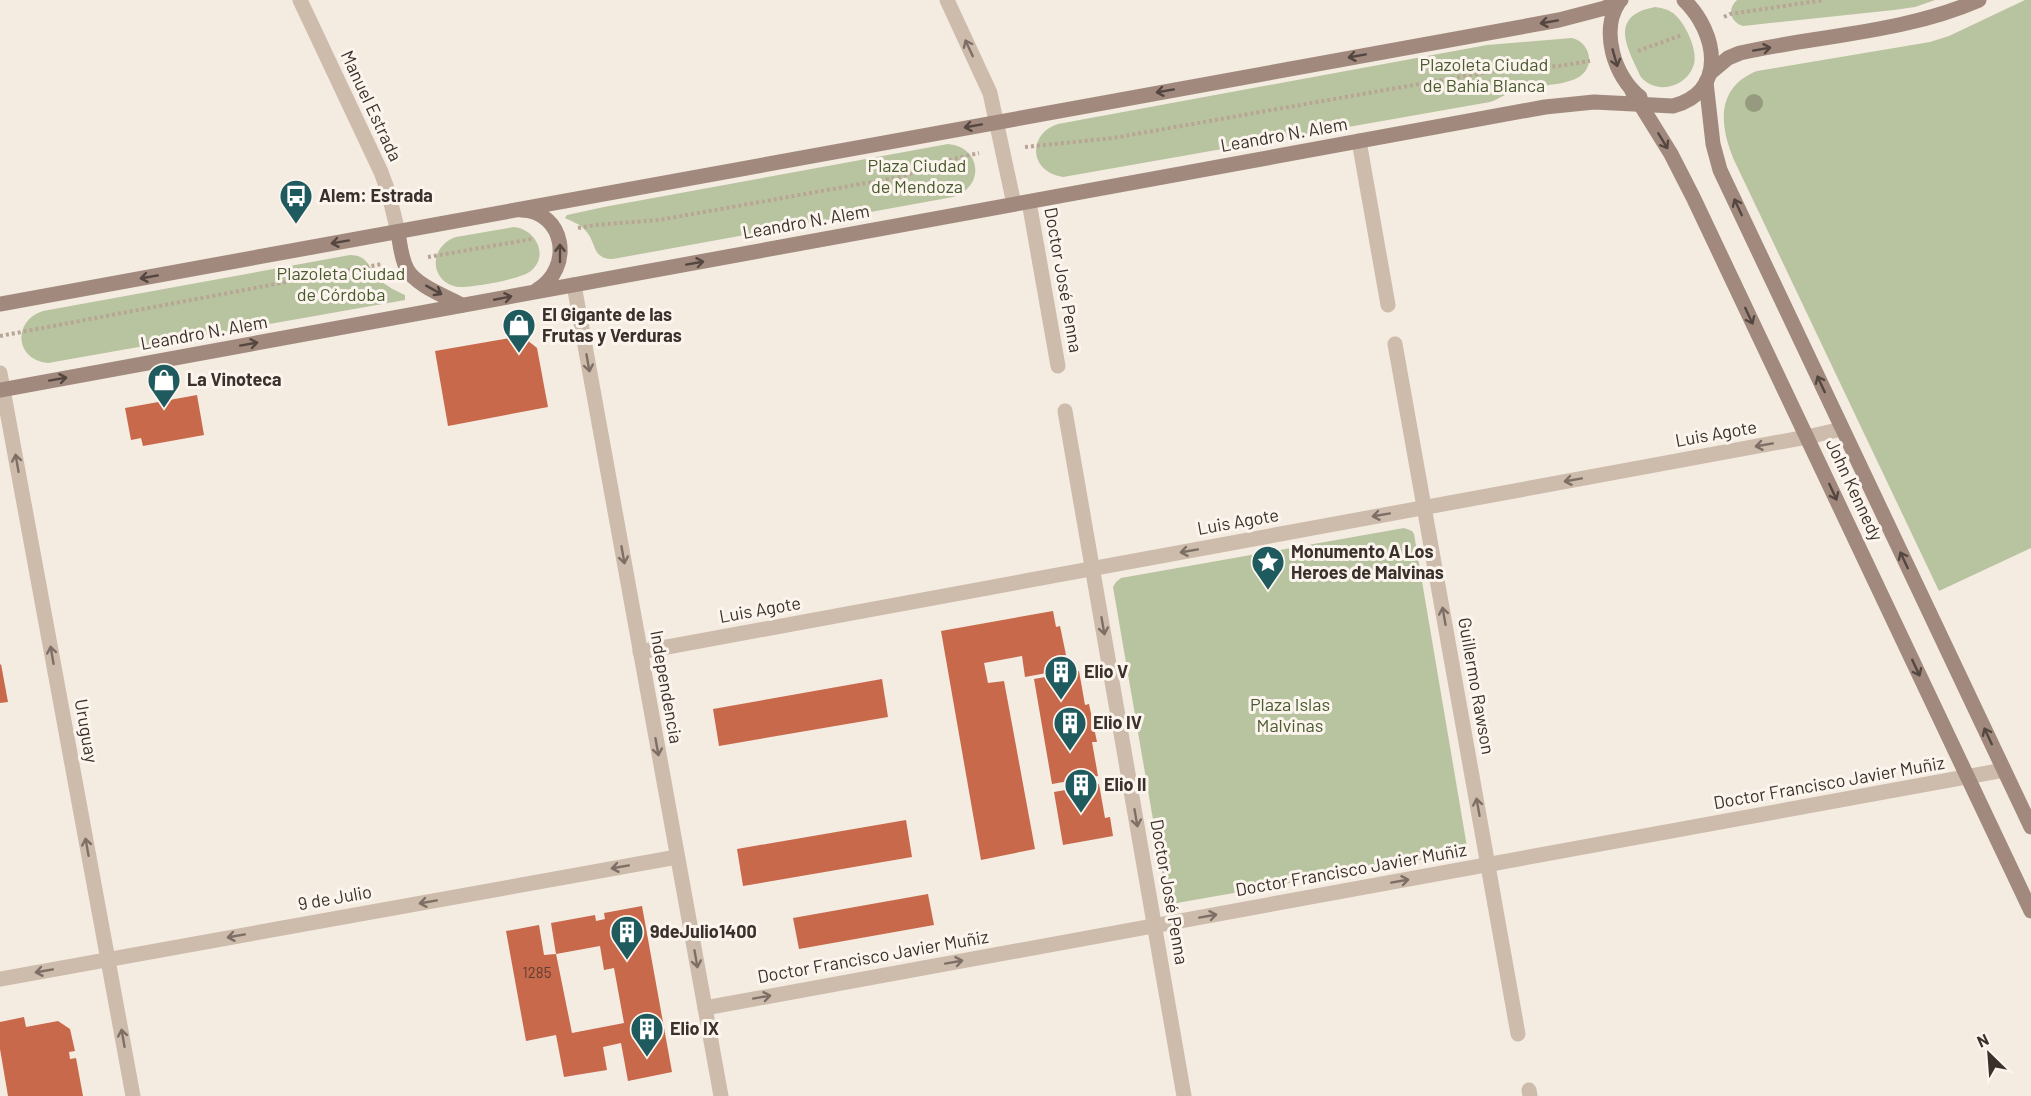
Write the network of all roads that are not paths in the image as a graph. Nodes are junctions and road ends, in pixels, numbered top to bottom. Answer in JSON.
{"nodes":[{"id":1,"x":300,"y":0,"type":"edge"},
{"id":2,"x":947,"y":0,"type":"edge"},
{"id":3,"x":1684,"y":0,"type":"edge"},
{"id":4,"x":1979,"y":0,"type":"edge"},
{"id":5,"x":1612,"y":3,"type":"edge"},
{"id":6,"x":1708,"y":78,"type":"junction"},
{"id":7,"x":1643,"y":101,"type":"junction"},
{"id":8,"x":998,"y":122,"type":"junction"},
{"id":9,"x":1359,"y":141,"type":"junction"},
{"id":10,"x":1022,"y":203,"type":"junction"},
{"id":11,"x":512,"y":211,"type":"junction"},
{"id":12,"x":398,"y":232,"type":"junction"},
{"id":13,"x":574,"y":285,"type":"junction"},
{"id":14,"x":526,"y":294,"type":"junction"},
{"id":15,"x":0,"y":304,"type":"edge"},
{"id":16,"x":462,"y":305,"type":"junction"},
{"id":17,"x":1388,"y":305,"type":"dead end"},
{"id":18,"x":1395,"y":344,"type":"dead end"},
{"id":19,"x":1058,"y":366,"type":"dead end"},
{"id":20,"x":0,"y":373,"type":"edge"},
{"id":21,"x":1,"y":389,"type":"edge"},
{"id":22,"x":1065,"y":411,"type":"dead end"},
{"id":23,"x":1842,"y":429,"type":"junction"},
{"id":24,"x":1807,"y":437,"type":"junction"},
{"id":25,"x":1424,"y":507,"type":"junction"},
{"id":26,"x":1093,"y":568,"type":"junction"},
{"id":27,"x":640,"y":652,"type":"junction"},
{"id":28,"x":2004,"y":770,"type":"junction"},
{"id":29,"x":1968,"y":778,"type":"junction"},
{"id":30,"x":2031,"y":827,"type":"edge"},
{"id":31,"x":677,"y":857,"type":"junction"},
{"id":32,"x":1488,"y":865,"type":"junction"},
{"id":33,"x":2031,"y":911,"type":"edge"},
{"id":34,"x":1155,"y":926,"type":"junction"},
{"id":35,"x":108,"y":959,"type":"junction"},
{"id":36,"x":0,"y":978,"type":"edge"},
{"id":37,"x":705,"y":1008,"type":"junction"},
{"id":38,"x":1518,"y":1034,"type":"dead end"},
{"id":39,"x":133,"y":1096,"type":"edge"},
{"id":40,"x":721,"y":1096,"type":"edge"},
{"id":41,"x":1184,"y":1096,"type":"edge"}],
"edges":[{"from":1,"to":12,"type":"street","name":"Manuel Estrada"},
{"from":8,"to":2,"type":"street","name":"Doctor José Penna","one_way":true},
{"from":3,"to":6,"type":"main road"},
{"from":6,"to":4,"type":"main road","name":"Leandro N. Alem","one_way":true},
{"from":5,"to":7,"type":"main road","one_way":true},
{"from":5,"to":8,"type":"main road","one_way":true},
{"from":6,"to":7,"type":"main road","name":"Leandro N. Alem"},
{"from":23,"to":6,"type":"main road","name":"John Kennedy","one_way":true},
{"from":7,"to":9,"type":"main road","name":"Leandro N. Alem"},
{"from":7,"to":24,"type":"main road","name":"John Kennedy","one_way":true},
{"from":8,"to":10,"type":"street","name":"Doctor José Penna"},
{"from":8,"to":11,"type":"main road","one_way":true},
{"from":9,"to":10,"type":"main road","name":"Leandro N. Alem"},
{"from":9,"to":17,"type":"street"},
{"from":13,"to":10,"type":"main road","name":"Leandro N. Alem","one_way":true},
{"from":10,"to":19,"type":"street","name":"Doctor José Penna"},
{"from":11,"to":12,"type":"main road"},
{"from":14,"to":11,"type":"main road","one_way":true},
{"from":12,"to":15,"type":"main road","one_way":true},
{"from":12,"to":16,"type":"main road","one_way":true},
{"from":13,"to":14,"type":"main road","name":"Leandro N. Alem"},
{"from":13,"to":27,"type":"street","name":"Independencia","one_way":true},
{"from":16,"to":14,"type":"main road","name":"Leandro N. Alem","one_way":true},
{"from":21,"to":16,"type":"main road","name":"Leandro N. Alem","one_way":true},
{"from":18,"to":25,"type":"street","name":"Guillermo Rawson"},
{"from":20,"to":21,"type":"street","name":"Uruguay"},
{"from":35,"to":21,"type":"street","name":"Uruguay","one_way":true},
{"from":22,"to":26,"type":"street","name":"Doctor José Penna"},
{"from":23,"to":24,"type":"street","name":"Luis Agote"},
{"from":28,"to":23,"type":"main road","name":"John Kennedy","one_way":true},
{"from":24,"to":25,"type":"street","name":"Luis Agote","one_way":true},
{"from":24,"to":29,"type":"main road","name":"John Kennedy","one_way":true},
{"from":25,"to":26,"type":"street","name":"Luis Agote","one_way":true},
{"from":32,"to":25,"type":"street","name":"Guillermo Rawson","one_way":true},
{"from":26,"to":27,"type":"street","name":"Luis Agote"},
{"from":26,"to":34,"type":"street","name":"Doctor José Penna","one_way":true},
{"from":27,"to":31,"type":"street","name":"Independencia","one_way":true},
{"from":28,"to":29,"type":"street","name":"Doctor Francisco Javier Muñiz"},
{"from":28,"to":30,"type":"main road","name":"John Kennedy"},
{"from":29,"to":32,"type":"street","name":"Doctor Francisco Javier Muñiz"},
{"from":29,"to":33,"type":"main road","name":"John Kennedy"},
{"from":31,"to":35,"type":"street","name":"9 de Julio","one_way":true},
{"from":31,"to":37,"type":"street","name":"Independencia","one_way":true},
{"from":34,"to":32,"type":"street","name":"Doctor Francisco Javier Muñiz","one_way":true},
{"from":32,"to":38,"type":"street","name":"Guillermo Rawson"},
{"from":37,"to":34,"type":"street","name":"Doctor Francisco Javier Muñiz","one_way":true},
{"from":34,"to":41,"type":"street","name":"Doctor José Penna"},
{"from":35,"to":36,"type":"street","name":"9 de Julio","one_way":true},
{"from":39,"to":35,"type":"street","name":"Uruguay","one_way":true},
{"from":37,"to":40,"type":"street","name":"Independencia"}]}
